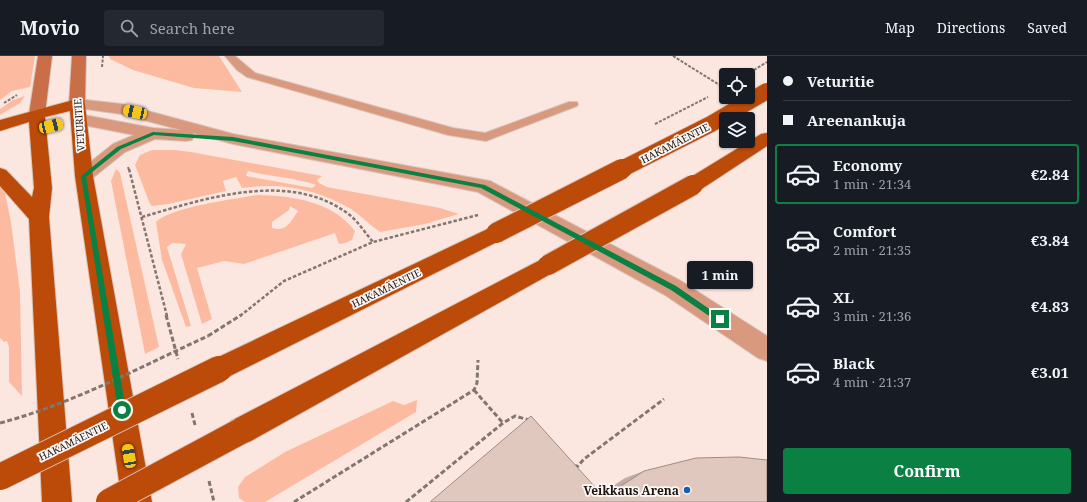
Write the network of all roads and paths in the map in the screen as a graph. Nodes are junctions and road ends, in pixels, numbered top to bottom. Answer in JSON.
{"nodes":[{"id":1,"x":45,"y":56,"type":"edge"},
{"id":2,"x":79,"y":56,"type":"edge"},
{"id":3,"x":230,"y":56,"type":"edge"},
{"id":4,"x":673,"y":56,"type":"edge"},
{"id":5,"x":767,"y":62,"type":"edge"},
{"id":6,"x":755,"y":70,"type":"edge"},
{"id":7,"x":719,"y":86,"type":"edge"},
{"id":8,"x":767,"y":91,"type":"edge"},
{"id":9,"x":20,"y":94,"type":"dead end"},
{"id":10,"x":573,"y":104,"type":"dead end"},
{"id":11,"x":0,"y":105,"type":"edge"},
{"id":12,"x":78,"y":112,"type":"junction"},
{"id":13,"x":37,"y":122,"type":"junction"},
{"id":14,"x":0,"y":126,"type":"edge"},
{"id":15,"x":153,"y":133,"type":"junction"},
{"id":16,"x":767,"y":138,"type":"edge"},
{"id":17,"x":233,"y":139,"type":"junction"},
{"id":18,"x":0,"y":142,"type":"edge"},
{"id":19,"x":758,"y":148,"type":"edge"},
{"id":20,"x":127,"y":163,"type":"dead end"},
{"id":21,"x":0,"y":174,"type":"edge"},
{"id":22,"x":84,"y":176,"type":"junction"},
{"id":23,"x":478,"y":215,"type":"dead end"},
{"id":24,"x":39,"y":217,"type":"junction"},
{"id":25,"x":373,"y":242,"type":"junction"},
{"id":26,"x":767,"y":350,"type":"edge"},
{"id":27,"x":478,"y":360,"type":"dead end"},
{"id":28,"x":474,"y":390,"type":"junction"},
{"id":29,"x":664,"y":399,"type":"dead end"},
{"id":30,"x":534,"y":421,"type":"edge"},
{"id":31,"x":0,"y":422,"type":"edge"},
{"id":32,"x":503,"y":423,"type":"junction"},
{"id":33,"x":571,"y":462,"type":"edge"},
{"id":34,"x":0,"y":477,"type":"edge"},
{"id":35,"x":57,"y":502,"type":"edge"},
{"id":36,"x":109,"y":502,"type":"edge"},
{"id":37,"x":137,"y":502,"type":"edge"},
{"id":38,"x":294,"y":502,"type":"edge"},
{"id":39,"x":406,"y":502,"type":"edge"}],
"edges":[{"from":1,"to":13,"type":"main road"},
{"from":2,"to":12,"type":"main road","name":"VETURITIE"},
{"from":3,"to":10,"type":"lane"},
{"from":4,"to":7,"type":"path"},
{"from":5,"to":6,"type":"path"},
{"from":8,"to":34,"type":"main road","name":"HAKAMÄENTIE","bridge":true},
{"from":9,"to":11,"type":"path"},
{"from":12,"to":13,"type":"main road"},
{"from":12,"to":15,"type":"street"},
{"from":12,"to":17,"type":"street"},
{"from":12,"to":22,"type":"main road","name":"VETURITIE"},
{"from":13,"to":14,"type":"main road"},
{"from":13,"to":18,"type":"main road"},
{"from":13,"to":24,"type":"main road"},
{"from":15,"to":17,"type":"street"},
{"from":15,"to":22,"type":"street"},
{"from":16,"to":19,"type":"main road"},
{"from":17,"to":26,"type":"street"},
{"from":19,"to":36,"type":"main road","bridge":true},
{"from":20,"to":25,"type":"path"},
{"from":21,"to":24,"type":"main road"},
{"from":22,"to":37,"type":"main road","name":"VETURITIE"},
{"from":23,"to":25,"type":"path"},
{"from":24,"to":35,"type":"main road"},
{"from":25,"to":31,"type":"path","bridge":true},
{"from":27,"to":28,"type":"path"},
{"from":28,"to":32,"type":"path"},
{"from":28,"to":38,"type":"path"},
{"from":29,"to":33,"type":"path"},
{"from":30,"to":32,"type":"path"},
{"from":32,"to":39,"type":"path"}]}
